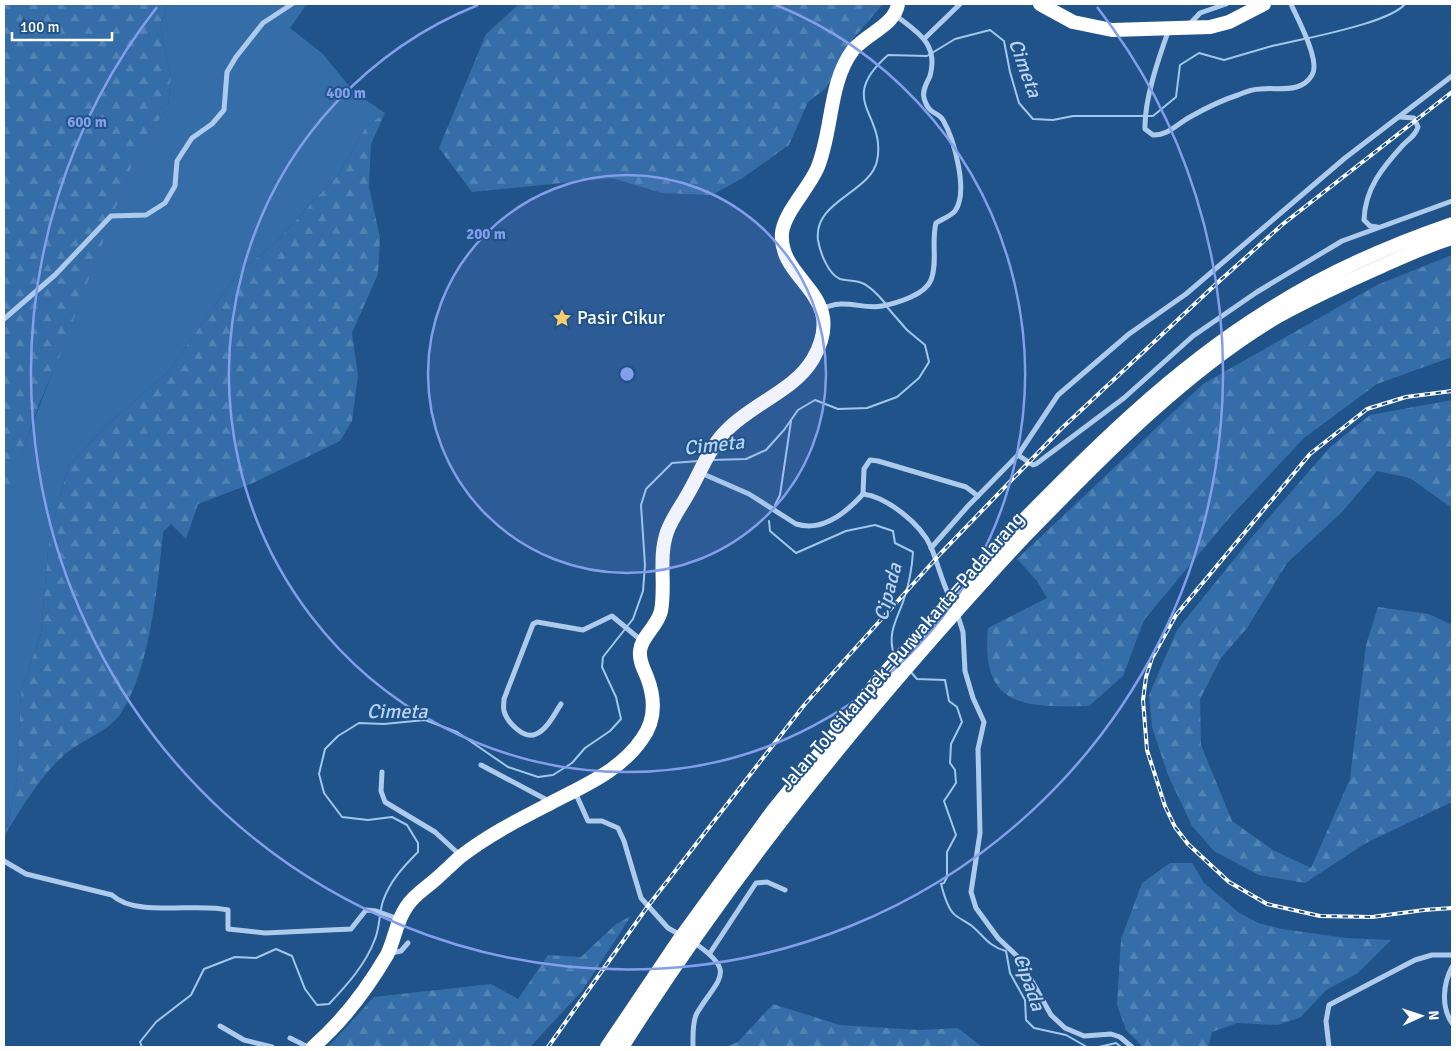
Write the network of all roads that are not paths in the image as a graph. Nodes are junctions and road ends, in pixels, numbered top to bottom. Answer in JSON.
{"nodes":[{"id":1,"x":292,"y":4,"type":"edge"},
{"id":2,"x":960,"y":4,"type":"edge"},
{"id":3,"x":1040,"y":4,"type":"edge"},
{"id":4,"x":1226,"y":4,"type":"edge"},
{"id":5,"x":1264,"y":4,"type":"edge"},
{"id":6,"x":1291,"y":4,"type":"edge"},
{"id":7,"x":897,"y":9,"type":"edge"},
{"id":8,"x":1188,"y":27,"type":"junction"},
{"id":9,"x":1169,"y":29,"type":"junction"},
{"id":10,"x":925,"y":38,"type":"junction"},
{"id":11,"x":1452,"y":76,"type":"edge"},
{"id":12,"x":1400,"y":117,"type":"junction"},
{"id":13,"x":1452,"y":201,"type":"edge"},
{"id":14,"x":1452,"y":224,"type":"edge"},
{"id":15,"x":1380,"y":227,"type":"junction"},
{"id":16,"x":1452,"y":238,"type":"edge"},
{"id":17,"x":821,"y":308,"type":"junction"},
{"id":18,"x":4,"y":319,"type":"edge"},
{"id":19,"x":1018,"y":455,"type":"junction"},
{"id":20,"x":702,"y":469,"type":"junction"},
{"id":21,"x":862,"y":494,"type":"junction"},
{"id":22,"x":978,"y":496,"type":"junction"},
{"id":23,"x":1016,"y":536,"type":"junction"},
{"id":24,"x":931,"y":548,"type":"junction"},
{"id":25,"x":639,"y":638,"type":"junction"},
{"id":26,"x":561,"y":704,"type":"dead end"},
{"id":27,"x":481,"y":765,"type":"dead end"},
{"id":28,"x":382,"y":772,"type":"dead end"},
{"id":29,"x":575,"y":792,"type":"junction"},
{"id":30,"x":552,"y":802,"type":"junction"},
{"id":31,"x":461,"y":856,"type":"junction"},
{"id":32,"x":4,"y":861,"type":"edge"},
{"id":33,"x":785,"y":890,"type":"dead end"},
{"id":34,"x":399,"y":919,"type":"junction"},
{"id":35,"x":408,"y":943,"type":"dead end"},
{"id":36,"x":388,"y":952,"type":"junction"},
{"id":37,"x":710,"y":953,"type":"junction"},
{"id":38,"x":1452,"y":955,"type":"edge"},
{"id":39,"x":1452,"y":967,"type":"edge"},
{"id":40,"x":1452,"y":1023,"type":"edge"},
{"id":41,"x":220,"y":1026,"type":"dead end"},
{"id":42,"x":290,"y":1038,"type":"dead end"},
{"id":43,"x":244,"y":1040,"type":"junction"},
{"id":44,"x":245,"y":1047,"type":"edge"},
{"id":45,"x":272,"y":1047,"type":"edge"},
{"id":46,"x":308,"y":1047,"type":"edge"},
{"id":47,"x":313,"y":1047,"type":"edge"},
{"id":48,"x":607,"y":1047,"type":"edge"},
{"id":49,"x":622,"y":1047,"type":"edge"},
{"id":50,"x":693,"y":1047,"type":"edge"},
{"id":51,"x":1132,"y":1047,"type":"edge"},
{"id":52,"x":1329,"y":1047,"type":"edge"}],
"edges":[{"from":1,"to":18,"type":"street"},
{"from":2,"to":10,"type":"street"},
{"from":3,"to":9,"type":"highway"},
{"from":4,"to":8,"type":"street"},
{"from":5,"to":8,"type":"highway"},
{"from":6,"to":9,"type":"street"},
{"from":7,"to":10,"type":"street"},
{"from":7,"to":17,"type":"highway"},
{"from":8,"to":9,"type":"highway"},
{"from":10,"to":17,"type":"street"},
{"from":11,"to":12,"type":"street"},
{"from":12,"to":15,"type":"street"},
{"from":12,"to":19,"type":"street"},
{"from":13,"to":15,"type":"street"},
{"from":14,"to":23,"type":"highway","name":"Jalan Tol Cikampek–Purwakarta–Padalarang"},
{"from":15,"to":19,"type":"street"},
{"from":16,"to":23,"type":"highway","name":"Jalan Tol Cikampek–Purwakarta–Padalarang"},
{"from":17,"to":20,"type":"highway"},
{"from":19,"to":22,"type":"street"},
{"from":20,"to":21,"type":"street"},
{"from":20,"to":25,"type":"highway"},
{"from":21,"to":22,"type":"street"},
{"from":21,"to":24,"type":"street"},
{"from":22,"to":24,"type":"street"},
{"from":23,"to":48,"type":"highway","name":"Jalan Tol Cikampek–Purwakarta–Padalarang","bridge":true},
{"from":23,"to":49,"type":"highway","name":"Jalan Tol Cikampek–Purwakarta–Padalarang","bridge":true},
{"from":24,"to":51,"type":"street"},
{"from":25,"to":26,"type":"street"},
{"from":25,"to":29,"type":"highway"},
{"from":27,"to":30,"type":"street"},
{"from":28,"to":31,"type":"street"},
{"from":29,"to":30,"type":"highway"},
{"from":29,"to":37,"type":"street"},
{"from":30,"to":31,"type":"highway"},
{"from":31,"to":34,"type":"highway"},
{"from":32,"to":34,"type":"street"},
{"from":33,"to":37,"type":"street"},
{"from":34,"to":36,"type":"highway"},
{"from":35,"to":36,"type":"street"},
{"from":36,"to":47,"type":"highway"},
{"from":37,"to":50,"type":"street"},
{"from":38,"to":52,"type":"street"},
{"from":39,"to":40,"type":"street"},
{"from":41,"to":43,"type":"street"},
{"from":42,"to":46,"type":"street"},
{"from":43,"to":44,"type":"street"},
{"from":43,"to":45,"type":"street"}]}
